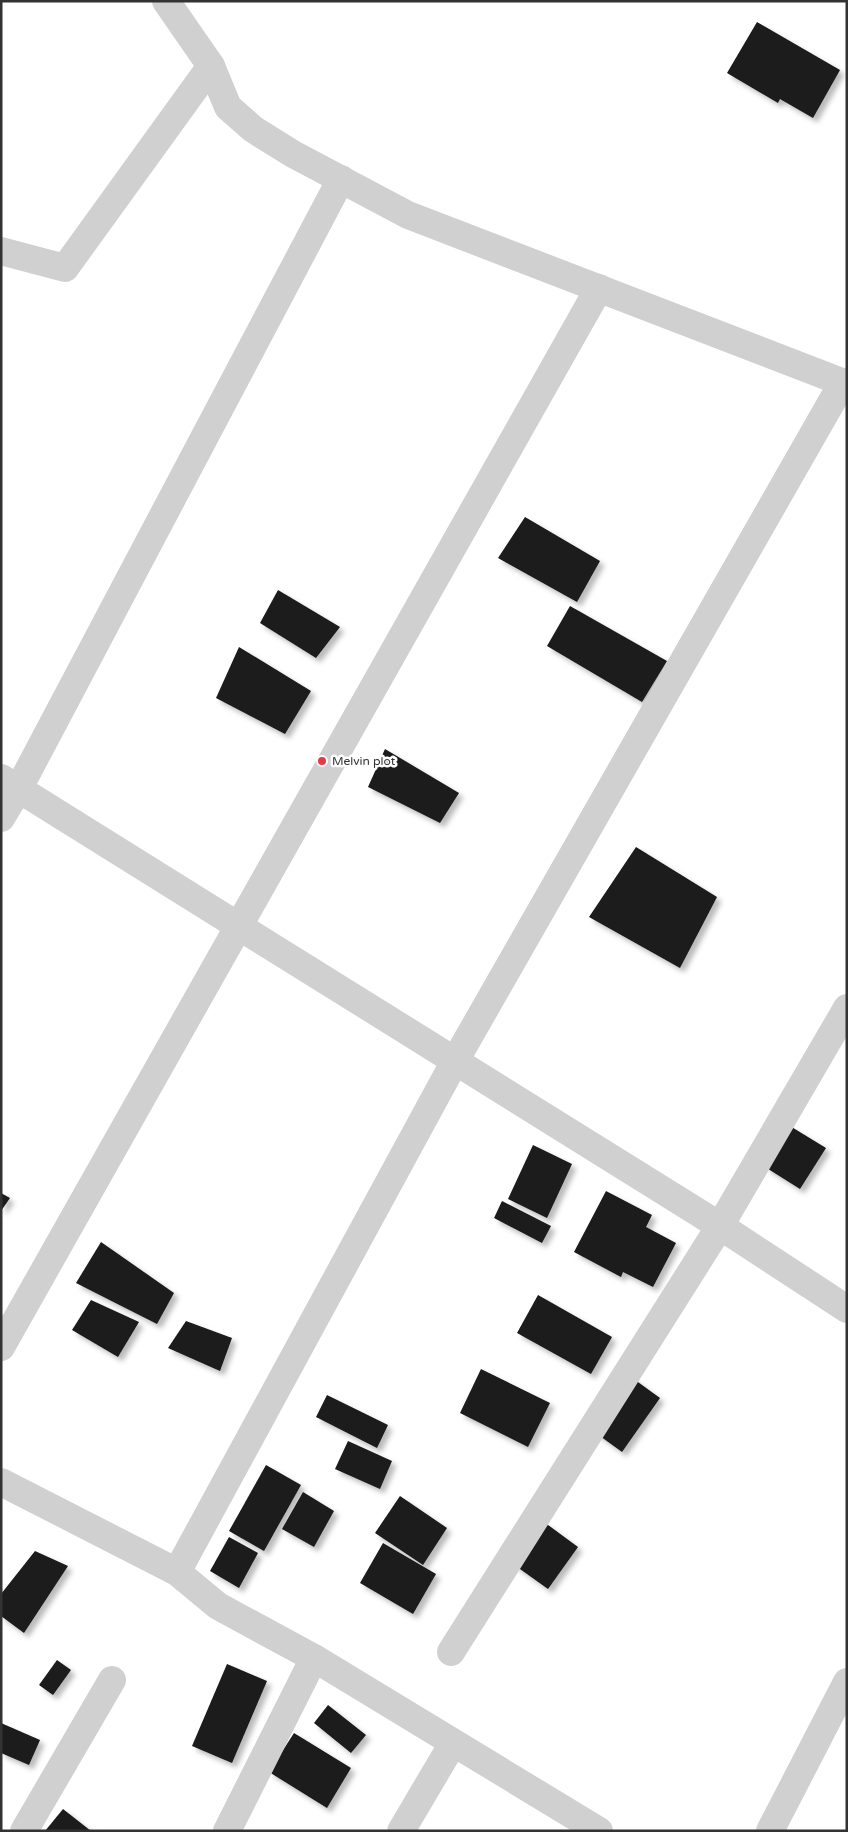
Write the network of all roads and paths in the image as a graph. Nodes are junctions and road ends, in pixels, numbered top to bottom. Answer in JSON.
{"nodes":[{"id":1,"x":166,"y":1,"type":"edge"},
{"id":2,"x":211,"y":66,"type":"junction"},
{"id":3,"x":341,"y":179,"type":"junction"},
{"id":4,"x":1,"y":251,"type":"edge"},
{"id":5,"x":599,"y":288,"type":"junction"},
{"id":6,"x":845,"y":383,"type":"edge"},
{"id":7,"x":10,"y":783,"type":"edge"},
{"id":8,"x":1,"y":818,"type":"edge"},
{"id":9,"x":239,"y":925,"type":"junction"},
{"id":10,"x":847,"y":1008,"type":"edge"},
{"id":11,"x":455,"y":1061,"type":"junction"},
{"id":12,"x":720,"y":1226,"type":"junction"},
{"id":13,"x":847,"y":1309,"type":"edge"},
{"id":14,"x":1,"y":1347,"type":"edge"},
{"id":15,"x":1,"y":1482,"type":"edge"},
{"id":16,"x":177,"y":1572,"type":"junction"},
{"id":17,"x":451,"y":1652,"type":"dead end"},
{"id":18,"x":314,"y":1658,"type":"junction"},
{"id":19,"x":112,"y":1680,"type":"dead end"},
{"id":20,"x":847,"y":1682,"type":"edge"},
{"id":21,"x":454,"y":1742,"type":"junction"},
{"id":22,"x":24,"y":1831,"type":"edge"},
{"id":23,"x":227,"y":1831,"type":"edge"},
{"id":24,"x":401,"y":1831,"type":"edge"},
{"id":25,"x":599,"y":1831,"type":"edge"},
{"id":26,"x":770,"y":1831,"type":"edge"}],
"edges":[{"from":1,"to":2,"type":"street"},
{"from":2,"to":3,"type":"street"},
{"from":2,"to":4,"type":"street"},
{"from":3,"to":5,"type":"street"},
{"from":3,"to":7,"type":"street"},
{"from":5,"to":6,"type":"street"},
{"from":5,"to":9,"type":"street"},
{"from":6,"to":11,"type":"street"},
{"from":7,"to":8,"type":"street"},
{"from":7,"to":9,"type":"street"},
{"from":9,"to":11,"type":"street"},
{"from":9,"to":14,"type":"street"},
{"from":10,"to":12,"type":"street"},
{"from":11,"to":12,"type":"street"},
{"from":11,"to":16,"type":"street"},
{"from":12,"to":13,"type":"street"},
{"from":12,"to":17,"type":"street"},
{"from":15,"to":16,"type":"street"},
{"from":16,"to":18,"type":"street"},
{"from":18,"to":21,"type":"street"},
{"from":18,"to":23,"type":"street"},
{"from":19,"to":22,"type":"street"},
{"from":20,"to":26,"type":"street"},
{"from":21,"to":24,"type":"street"},
{"from":21,"to":25,"type":"street"}]}
